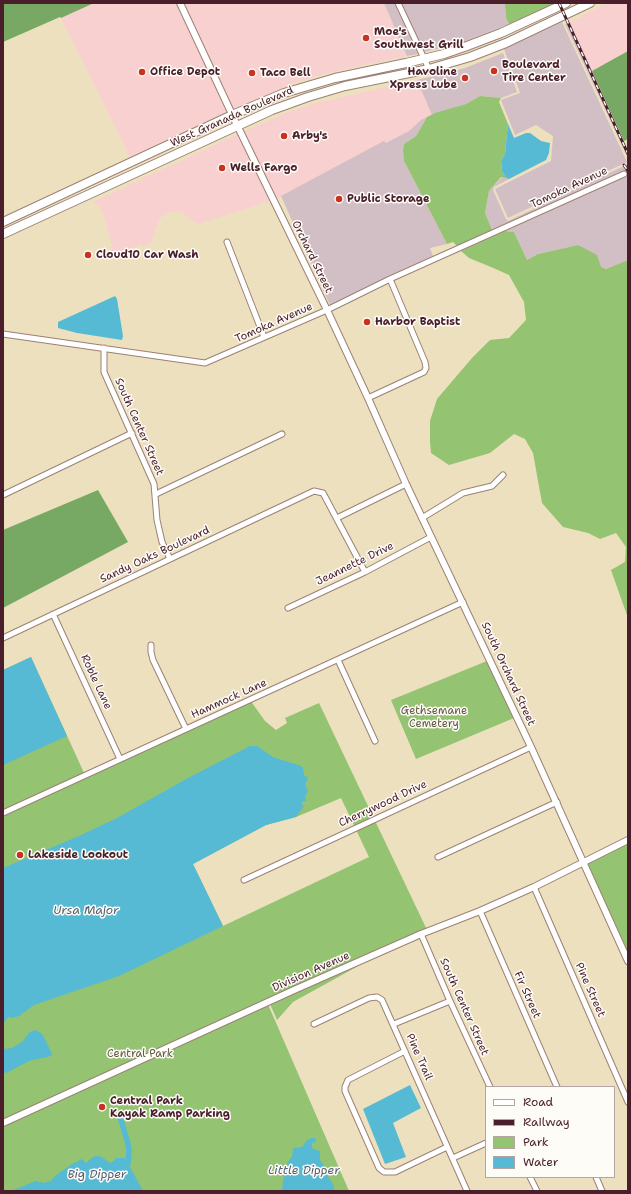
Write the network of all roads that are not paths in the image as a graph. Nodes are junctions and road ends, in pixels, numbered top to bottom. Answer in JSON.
{"nodes":[{"id":1,"x":180,"y":3,"type":"edge"},
{"id":2,"x":398,"y":3,"type":"edge"},
{"id":3,"x":566,"y":3,"type":"edge"},
{"id":4,"x":590,"y":3,"type":"edge"},
{"id":5,"x":517,"y":26,"type":"junction"},
{"id":6,"x":522,"y":35,"type":"junction"},
{"id":7,"x":424,"y":59,"type":"junction"},
{"id":8,"x":429,"y":69,"type":"junction"},
{"id":9,"x":348,"y":74,"type":"junction"},
{"id":10,"x":329,"y":90,"type":"junction"},
{"id":11,"x":232,"y":115,"type":"junction"},
{"id":12,"x":237,"y":126,"type":"junction"},
{"id":13,"x":624,"y":174,"type":"dead end"},
{"id":14,"x":79,"y":187,"type":"junction"},
{"id":15,"x":84,"y":196,"type":"junction"},
{"id":16,"x":3,"y":222,"type":"edge"},
{"id":17,"x":3,"y":234,"type":"edge"},
{"id":18,"x":227,"y":242,"type":"dead end"},
{"id":19,"x":390,"y":279,"type":"junction"},
{"id":20,"x":327,"y":310,"type":"junction"},
{"id":21,"x":3,"y":334,"type":"edge"},
{"id":22,"x":264,"y":337,"type":"junction"},
{"id":23,"x":104,"y":348,"type":"junction"},
{"id":24,"x":368,"y":398,"type":"junction"},
{"id":25,"x":132,"y":433,"type":"junction"},
{"id":26,"x":282,"y":434,"type":"dead end"},
{"id":27,"x":503,"y":475,"type":"dead end"},
{"id":28,"x":406,"y":484,"type":"junction"},
{"id":29,"x":156,"y":494,"type":"junction"},
{"id":30,"x":3,"y":495,"type":"edge"},
{"id":31,"x":337,"y":518,"type":"junction"},
{"id":32,"x":422,"y":518,"type":"junction"},
{"id":33,"x":431,"y":537,"type":"junction"},
{"id":34,"x":170,"y":559,"type":"junction"},
{"id":35,"x":365,"y":572,"type":"junction"},
{"id":36,"x":463,"y":602,"type":"junction"},
{"id":37,"x":288,"y":608,"type":"dead end"},
{"id":38,"x":53,"y":614,"type":"junction"},
{"id":39,"x":3,"y":638,"type":"edge"},
{"id":40,"x":150,"y":644,"type":"dead end"},
{"id":41,"x":338,"y":660,"type":"junction"},
{"id":42,"x":186,"y":729,"type":"junction"},
{"id":43,"x":376,"y":741,"type":"dead end"},
{"id":44,"x":531,"y":747,"type":"junction"},
{"id":45,"x":120,"y":759,"type":"junction"},
{"id":46,"x":557,"y":802,"type":"junction"},
{"id":47,"x":3,"y":813,"type":"edge"},
{"id":48,"x":628,"y":840,"type":"edge"},
{"id":49,"x":438,"y":857,"type":"dead end"},
{"id":50,"x":584,"y":862,"type":"junction"},
{"id":51,"x":244,"y":880,"type":"dead end"},
{"id":52,"x":534,"y":887,"type":"junction"},
{"id":53,"x":480,"y":912,"type":"junction"},
{"id":54,"x":421,"y":934,"type":"junction"},
{"id":55,"x":628,"y":961,"type":"edge"},
{"id":56,"x":450,"y":1001,"type":"junction"},
{"id":57,"x":314,"y":1024,"type":"dead end"},
{"id":58,"x":394,"y":1024,"type":"junction"},
{"id":59,"x":405,"y":1051,"type":"junction"},
{"id":60,"x":490,"y":1086,"type":"edge"},
{"id":61,"x":557,"y":1086,"type":"edge"},
{"id":62,"x":628,"y":1102,"type":"edge"},
{"id":63,"x":3,"y":1123,"type":"edge"},
{"id":64,"x":485,"y":1143,"type":"edge"},
{"id":65,"x":447,"y":1146,"type":"junction"},
{"id":66,"x":453,"y":1158,"type":"junction"},
{"id":67,"x":530,"y":1178,"type":"edge"},
{"id":68,"x":596,"y":1178,"type":"edge"},
{"id":69,"x":467,"y":1191,"type":"edge"},
{"id":70,"x":536,"y":1191,"type":"edge"},
{"id":71,"x":602,"y":1191,"type":"edge"}],
"edges":[{"from":1,"to":11,"type":"street","name":"Orchard Street"},
{"from":2,"to":7,"type":"street"},
{"from":3,"to":5,"type":"main road","name":"West Granada Boulevard"},
{"from":4,"to":6,"type":"main road","name":"West Granada Boulevard"},
{"from":5,"to":6,"type":"street"},
{"from":5,"to":7,"type":"main road","name":"West Granada Boulevard"},
{"from":6,"to":8,"type":"main road","name":"West Granada Boulevard"},
{"from":7,"to":8,"type":"street"},
{"from":7,"to":9,"type":"main road","name":"West Granada Boulevard"},
{"from":8,"to":10,"type":"main road","name":"West Granada Boulevard"},
{"from":9,"to":10,"type":"main road"},
{"from":9,"to":11,"type":"main road","name":"West Granada Boulevard"},
{"from":10,"to":12,"type":"main road","name":"West Granada Boulevard"},
{"from":11,"to":12,"type":"street","name":"Orchard Street"},
{"from":11,"to":14,"type":"main road","name":"West Granada Boulevard"},
{"from":12,"to":15,"type":"main road","name":"West Granada Boulevard"},
{"from":12,"to":20,"type":"street","name":"Orchard Street"},
{"from":13,"to":19,"type":"street","name":"Tomoka Avenue"},
{"from":14,"to":15,"type":"street"},
{"from":14,"to":16,"type":"main road","name":"West Granada Boulevard"},
{"from":15,"to":17,"type":"main road","name":"West Granada Boulevard"},
{"from":18,"to":22,"type":"street"},
{"from":19,"to":20,"type":"street","name":"Tomoka Avenue"},
{"from":19,"to":24,"type":"street"},
{"from":20,"to":22,"type":"street","name":"Tomoka Avenue"},
{"from":20,"to":24,"type":"street","name":"Orchard Street"},
{"from":21,"to":23,"type":"street","name":"Tomoka Avenue"},
{"from":22,"to":23,"type":"street","name":"Tomoka Avenue"},
{"from":23,"to":25,"type":"street","name":"South Center Street"},
{"from":24,"to":28,"type":"street","name":"South Orchard Street"},
{"from":25,"to":29,"type":"street","name":"South Center Street"},
{"from":25,"to":30,"type":"street"},
{"from":26,"to":29,"type":"street"},
{"from":27,"to":32,"type":"street"},
{"from":28,"to":31,"type":"street"},
{"from":28,"to":32,"type":"street","name":"South Orchard Street"},
{"from":29,"to":34,"type":"street","name":"South Center Street"},
{"from":31,"to":34,"type":"street","name":"Sandy Oaks Boulevard"},
{"from":31,"to":35,"type":"street"},
{"from":32,"to":33,"type":"street","name":"South Orchard Street"},
{"from":33,"to":35,"type":"street","name":"Jeannette Drive"},
{"from":33,"to":36,"type":"street","name":"South Orchard Street"},
{"from":34,"to":38,"type":"street","name":"Sandy Oaks Boulevard"},
{"from":35,"to":37,"type":"street","name":"Jeannette Drive"},
{"from":36,"to":41,"type":"street","name":"Hammock Lane"},
{"from":36,"to":44,"type":"street","name":"South Orchard Street"},
{"from":38,"to":39,"type":"street","name":"Sandy Oaks Boulevard"},
{"from":38,"to":45,"type":"street","name":"Roble Lane"},
{"from":40,"to":42,"type":"street"},
{"from":41,"to":42,"type":"street","name":"Hammock Lane"},
{"from":41,"to":43,"type":"street"},
{"from":42,"to":45,"type":"street","name":"Hammock Lane"},
{"from":44,"to":46,"type":"street","name":"South Orchard Street"},
{"from":44,"to":51,"type":"street","name":"Cherrywood Drive"},
{"from":45,"to":47,"type":"street","name":"Hammock Lane"},
{"from":46,"to":49,"type":"street"},
{"from":46,"to":50,"type":"street","name":"South Orchard Street"},
{"from":48,"to":50,"type":"street","name":"Division Avenue"},
{"from":50,"to":52,"type":"street","name":"Division Avenue"},
{"from":50,"to":55,"type":"street","name":"South Orchard Street"},
{"from":52,"to":53,"type":"street","name":"Division Avenue"},
{"from":52,"to":62,"type":"street","name":"Pine Street"},
{"from":53,"to":54,"type":"street","name":"Division Avenue"},
{"from":53,"to":61,"type":"street","name":"Fir Street"},
{"from":54,"to":56,"type":"street","name":"South Center Street"},
{"from":54,"to":63,"type":"street","name":"Division Avenue"},
{"from":56,"to":58,"type":"street"},
{"from":56,"to":60,"type":"street","name":"South Center Street"},
{"from":57,"to":58,"type":"street","name":"Pine Trail"},
{"from":58,"to":59,"type":"street","name":"Pine Trail"},
{"from":59,"to":65,"type":"street","name":"Pine Trail"},
{"from":59,"to":65,"type":"street"},
{"from":64,"to":66,"type":"street"},
{"from":65,"to":66,"type":"street","name":"Pine Trail"},
{"from":66,"to":69,"type":"street","name":"Pine Trail"},
{"from":67,"to":70,"type":"street"},
{"from":68,"to":71,"type":"street"}]}
